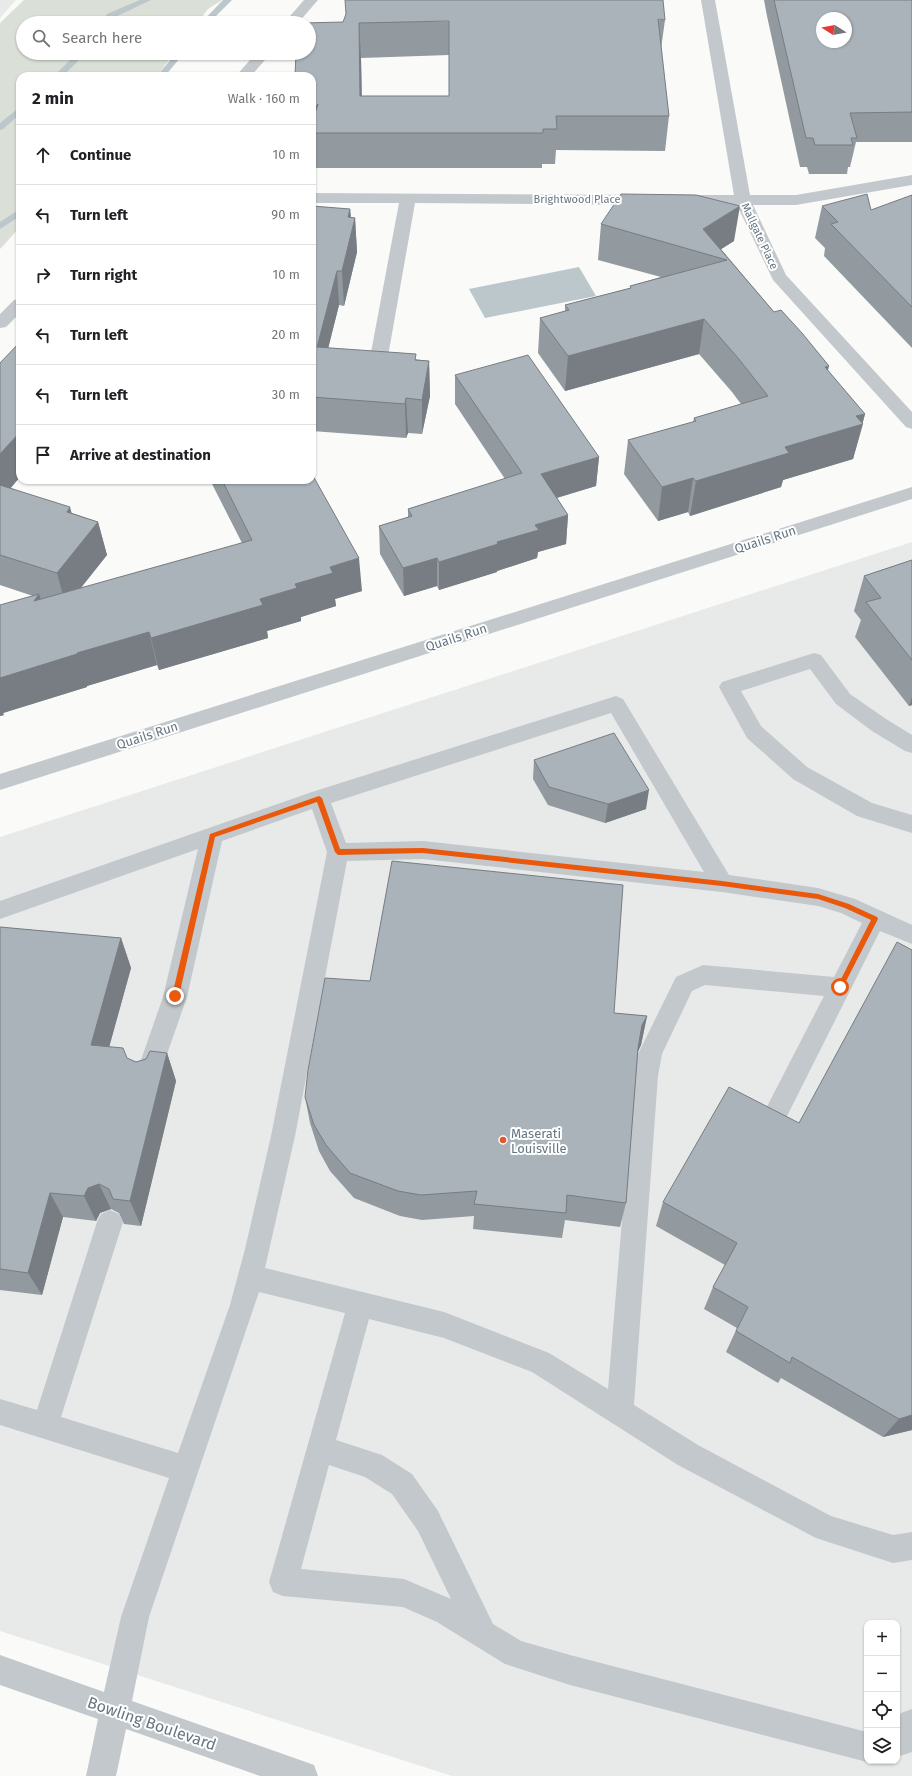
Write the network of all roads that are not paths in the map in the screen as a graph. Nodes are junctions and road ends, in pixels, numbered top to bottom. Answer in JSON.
{"nodes":[{"id":1,"x":311,"y":0,"type":"edge"},
{"id":2,"x":708,"y":0,"type":"edge"},
{"id":3,"x":297,"y":16,"type":"edge"},
{"id":4,"x":258,"y":60,"type":"edge"},
{"id":5,"x":247,"y":72,"type":"edge"},
{"id":6,"x":912,"y":180,"type":"edge"},
{"id":7,"x":316,"y":198,"type":"edge"},
{"id":8,"x":408,"y":199,"type":"junction"},
{"id":9,"x":743,"y":200,"type":"junction"},
{"id":10,"x":16,"y":308,"type":"edge"},
{"id":11,"x":0,"y":323,"type":"edge"},
{"id":12,"x":375,"y":379,"type":"edge"},
{"id":13,"x":912,"y":423,"type":"edge"},
{"id":14,"x":912,"y":493,"type":"edge"},
{"id":15,"x":912,"y":745,"type":"edge"},
{"id":16,"x":0,"y":782,"type":"edge"},
{"id":17,"x":319,"y":798,"type":"junction"},
{"id":18,"x":911,"y":822,"type":"edge"},
{"id":19,"x":212,"y":836,"type":"junction"},
{"id":20,"x":338,"y":852,"type":"junction"},
{"id":21,"x":722,"y":884,"type":"junction"},
{"id":22,"x":0,"y":910,"type":"edge"},
{"id":23,"x":875,"y":919,"type":"junction"},
{"id":24,"x":912,"y":935,"type":"edge"},
{"id":25,"x":840,"y":987,"type":"junction"},
{"id":26,"x":147,"y":1077,"type":"edge"},
{"id":27,"x":772,"y":1120,"type":"edge"},
{"id":28,"x":110,"y":1222,"type":"edge"},
{"id":29,"x":251,"y":1277,"type":"junction"},
{"id":30,"x":360,"y":1304,"type":"junction"},
{"id":31,"x":0,"y":1412,"type":"edge"},
{"id":32,"x":620,"y":1412,"type":"junction"},
{"id":33,"x":45,"y":1426,"type":"junction"},
{"id":34,"x":320,"y":1449,"type":"junction"},
{"id":35,"x":186,"y":1469,"type":"junction"},
{"id":36,"x":912,"y":1546,"type":"edge"},
{"id":37,"x":482,"y":1633,"type":"junction"},
{"id":38,"x":0,"y":1670,"type":"edge"},
{"id":39,"x":116,"y":1710,"type":"junction"},
{"id":40,"x":912,"y":1724,"type":"edge"},
{"id":41,"x":900,"y":1741,"type":"edge"},
{"id":42,"x":864,"y":1746,"type":"edge"},
{"id":43,"x":101,"y":1776,"type":"edge"},
{"id":44,"x":303,"y":1776,"type":"edge"}],
"edges":[{"from":1,"to":3,"type":"street"},
{"from":2,"to":9,"type":"street","name":"Mallgate Place"},
{"from":4,"to":5,"type":"street"},
{"from":6,"to":9,"type":"street","name":"Brightwood Place"},
{"from":7,"to":8,"type":"street","name":"Brightwood Place"},
{"from":8,"to":9,"type":"street","name":"Brightwood Place"},
{"from":8,"to":12,"type":"street"},
{"from":9,"to":13,"type":"street","name":"Mallgate Place"},
{"from":10,"to":11,"type":"street"},
{"from":14,"to":16,"type":"street","name":"Quails Run"},
{"from":15,"to":18,"type":"street"},
{"from":17,"to":19,"type":"street"},
{"from":17,"to":20,"type":"street"},
{"from":17,"to":21,"type":"street"},
{"from":19,"to":22,"type":"street"},
{"from":19,"to":26,"type":"street"},
{"from":20,"to":21,"type":"street"},
{"from":20,"to":29,"type":"street"},
{"from":21,"to":23,"type":"street"},
{"from":23,"to":24,"type":"street"},
{"from":23,"to":25,"type":"street"},
{"from":25,"to":27,"type":"street"},
{"from":25,"to":32,"type":"street"},
{"from":28,"to":33,"type":"street"},
{"from":29,"to":30,"type":"street"},
{"from":29,"to":35,"type":"street"},
{"from":30,"to":32,"type":"street"},
{"from":30,"to":34,"type":"street"},
{"from":31,"to":33,"type":"street"},
{"from":32,"to":36,"type":"street"},
{"from":33,"to":35,"type":"street"},
{"from":34,"to":37,"type":"street"},
{"from":34,"to":37,"type":"street"},
{"from":35,"to":39,"type":"street"},
{"from":37,"to":42,"type":"street"},
{"from":38,"to":39,"type":"street","name":"Bowling Boulevard"},
{"from":39,"to":43,"type":"street"},
{"from":39,"to":44,"type":"street","name":"Bowling Boulevard"},
{"from":40,"to":41,"type":"street"}]}
